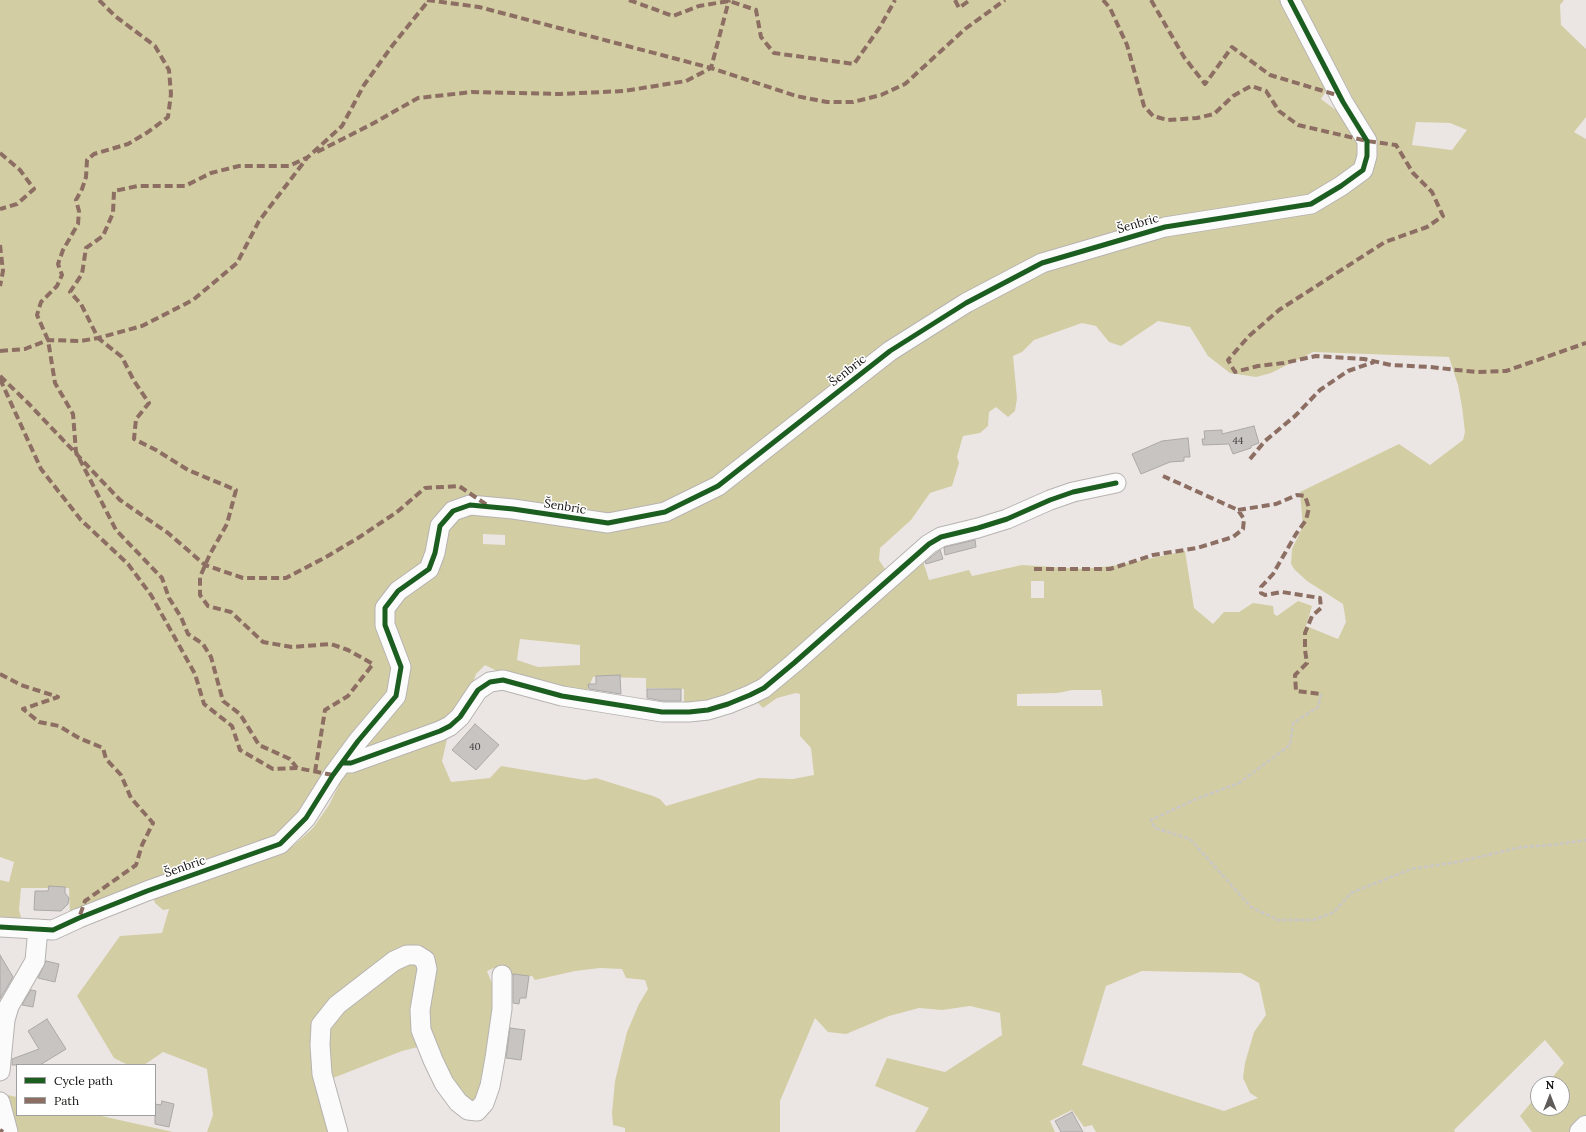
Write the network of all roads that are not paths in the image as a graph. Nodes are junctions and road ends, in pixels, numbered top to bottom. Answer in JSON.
{"nodes":[{"id":1,"x":1290,"y":0,"type":"edge"},
{"id":2,"x":1116,"y":483,"type":"dead end"},
{"id":3,"x":342,"y":763,"type":"junction"},
{"id":4,"x":0,"y":927,"type":"edge"},
{"id":5,"x":38,"y":929,"type":"junction"},
{"id":6,"x":502,"y":975,"type":"dead end"},
{"id":7,"x":0,"y":1071,"type":"edge"},
{"id":8,"x":0,"y":1102,"type":"edge"},
{"id":9,"x":1586,"y":1127,"type":"edge"},
{"id":10,"x":8,"y":1132,"type":"edge"},
{"id":11,"x":338,"y":1132,"type":"edge"},
{"id":12,"x":1581,"y":1132,"type":"edge"}],
"edges":[{"from":1,"to":3,"type":"street","name":"Šenbric"},
{"from":2,"to":3,"type":"street"},
{"from":3,"to":5,"type":"street","name":"Šenbric"},
{"from":4,"to":5,"type":"street","name":"Šenbric"},
{"from":5,"to":7,"type":"street"},
{"from":6,"to":11,"type":"street"},
{"from":8,"to":10,"type":"street"},
{"from":9,"to":12,"type":"main road"}]}
